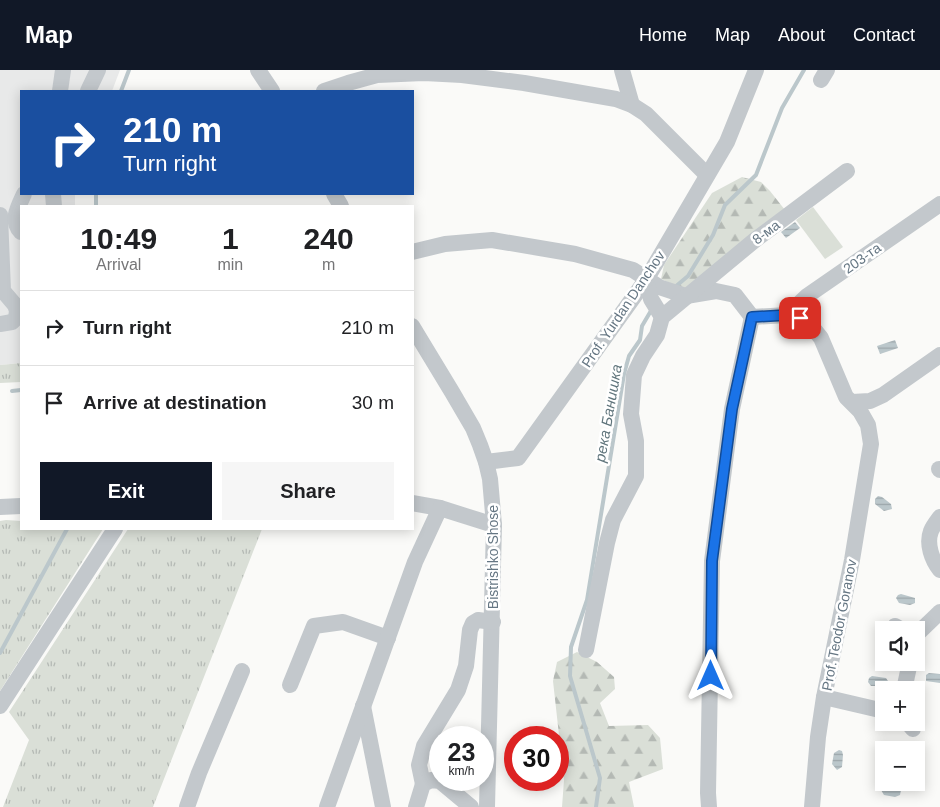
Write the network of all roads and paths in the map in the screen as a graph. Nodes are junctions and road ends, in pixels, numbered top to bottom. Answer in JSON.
{"nodes":[{"id":1,"x":63,"y":70,"type":"edge"},
{"id":2,"x":98,"y":70,"type":"edge"},
{"id":3,"x":258,"y":70,"type":"edge"},
{"id":4,"x":622,"y":70,"type":"edge"},
{"id":5,"x":756,"y":70,"type":"edge"},
{"id":6,"x":379,"y":73,"type":"edge"},
{"id":7,"x":60,"y":90,"type":"edge"},
{"id":8,"x":88,"y":90,"type":"edge"},
{"id":9,"x":271,"y":90,"type":"edge"},
{"id":10,"x":327,"y":90,"type":"edge"},
{"id":11,"x":632,"y":104,"type":"junction"},
{"id":12,"x":847,"y":170,"type":"dead end"},
{"id":13,"x":707,"y":175,"type":"junction"},
{"id":14,"x":24,"y":195,"type":"edge"},
{"id":15,"x":940,"y":204,"type":"edge"},
{"id":16,"x":0,"y":215,"type":"edge"},
{"id":17,"x":20,"y":231,"type":"edge"},
{"id":18,"x":414,"y":252,"type":"edge"},
{"id":19,"x":652,"y":288,"type":"junction"},
{"id":20,"x":11,"y":293,"type":"edge"},
{"id":21,"x":686,"y":296,"type":"junction"},
{"id":22,"x":787,"y":315,"type":"junction"},
{"id":23,"x":662,"y":317,"type":"junction"},
{"id":24,"x":752,"y":317,"type":"junction"},
{"id":25,"x":0,"y":324,"type":"edge"},
{"id":26,"x":20,"y":329,"type":"edge"},
{"id":27,"x":414,"y":329,"type":"edge"},
{"id":28,"x":0,"y":335,"type":"edge"},
{"id":29,"x":940,"y":355,"type":"edge"},
{"id":30,"x":852,"y":402,"type":"junction"},
{"id":31,"x":486,"y":462,"type":"junction"},
{"id":32,"x":414,"y":503,"type":"edge"},
{"id":33,"x":20,"y":506,"type":"edge"},
{"id":34,"x":0,"y":507,"type":"edge"},
{"id":35,"x":440,"y":508,"type":"junction"},
{"id":36,"x":940,"y":517,"type":"edge"},
{"id":37,"x":494,"y":524,"type":"junction"},
{"id":38,"x":114,"y":530,"type":"edge"},
{"id":39,"x":940,"y":570,"type":"edge"},
{"id":40,"x":940,"y":612,"type":"edge"},
{"id":41,"x":493,"y":622,"type":"junction"},
{"id":42,"x":925,"y":626,"type":"edge"},
{"id":43,"x":388,"y":638,"type":"junction"},
{"id":44,"x":586,"y":650,"type":"dead end"},
{"id":45,"x":242,"y":671,"type":"dead end"},
{"id":46,"x":290,"y":685,"type":"dead end"},
{"id":47,"x":824,"y":697,"type":"junction"},
{"id":48,"x":0,"y":706,"type":"edge"},
{"id":49,"x":363,"y":706,"type":"junction"},
{"id":50,"x":875,"y":708,"type":"edge"},
{"id":51,"x":423,"y":784,"type":"junction"},
{"id":52,"x":187,"y":807,"type":"edge"},
{"id":53,"x":327,"y":807,"type":"edge"},
{"id":54,"x":383,"y":807,"type":"edge"},
{"id":55,"x":416,"y":807,"type":"edge"},
{"id":56,"x":471,"y":807,"type":"edge"},
{"id":57,"x":487,"y":807,"type":"edge"},
{"id":58,"x":709,"y":807,"type":"edge"},
{"id":59,"x":812,"y":807,"type":"edge"}],
"edges":[{"from":1,"to":7,"type":"street"},
{"from":2,"to":8,"type":"street"},
{"from":3,"to":9,"type":"street"},
{"from":4,"to":11,"type":"street"},
{"from":5,"to":13,"type":"street","name":"Prof. Yurdan Danchov"},
{"from":6,"to":10,"type":"street"},
{"from":6,"to":11,"type":"street"},
{"from":11,"to":13,"type":"street"},
{"from":12,"to":21,"type":"street","name":"8-ма"},
{"from":13,"to":19,"type":"street","name":"Prof. Yurdan Danchov"},
{"from":14,"to":17,"type":"street"},
{"from":15,"to":22,"type":"street","name":"203-та"},
{"from":16,"to":20,"type":"street"},
{"from":18,"to":19,"type":"street"},
{"from":19,"to":21,"type":"street"},
{"from":19,"to":23,"type":"street"},
{"from":19,"to":31,"type":"street","name":"Prof. Yurdan Danchov"},
{"from":20,"to":25,"type":"street"},
{"from":21,"to":23,"type":"street","name":"8-ма"},
{"from":21,"to":24,"type":"street"},
{"from":22,"to":24,"type":"street"},
{"from":22,"to":30,"type":"street"},
{"from":23,"to":44,"type":"street"},
{"from":24,"to":58,"type":"street"},
{"from":26,"to":28,"type":"street"},
{"from":27,"to":31,"type":"street","name":"Bistrishko Shose"},
{"from":29,"to":30,"type":"street"},
{"from":30,"to":47,"type":"street","name":"Prof. Teodor Goranov"},
{"from":31,"to":37,"type":"street","name":"Bistrishko Shose"},
{"from":32,"to":35,"type":"street"},
{"from":33,"to":34,"type":"street"},
{"from":35,"to":37,"type":"street"},
{"from":35,"to":43,"type":"street"},
{"from":36,"to":39,"type":"street"},
{"from":37,"to":41,"type":"street","name":"Bistrishko Shose"},
{"from":38,"to":48,"type":"street"},
{"from":40,"to":42,"type":"street"},
{"from":41,"to":51,"type":"street"},
{"from":41,"to":57,"type":"street","name":"Bistrishko Shose"},
{"from":43,"to":46,"type":"street"},
{"from":43,"to":49,"type":"street"},
{"from":45,"to":52,"type":"street"},
{"from":47,"to":50,"type":"street"},
{"from":47,"to":59,"type":"street","name":"Prof. Teodor Goranov"},
{"from":49,"to":53,"type":"street"},
{"from":49,"to":54,"type":"street"},
{"from":51,"to":55,"type":"street"},
{"from":51,"to":56,"type":"street"}]}
